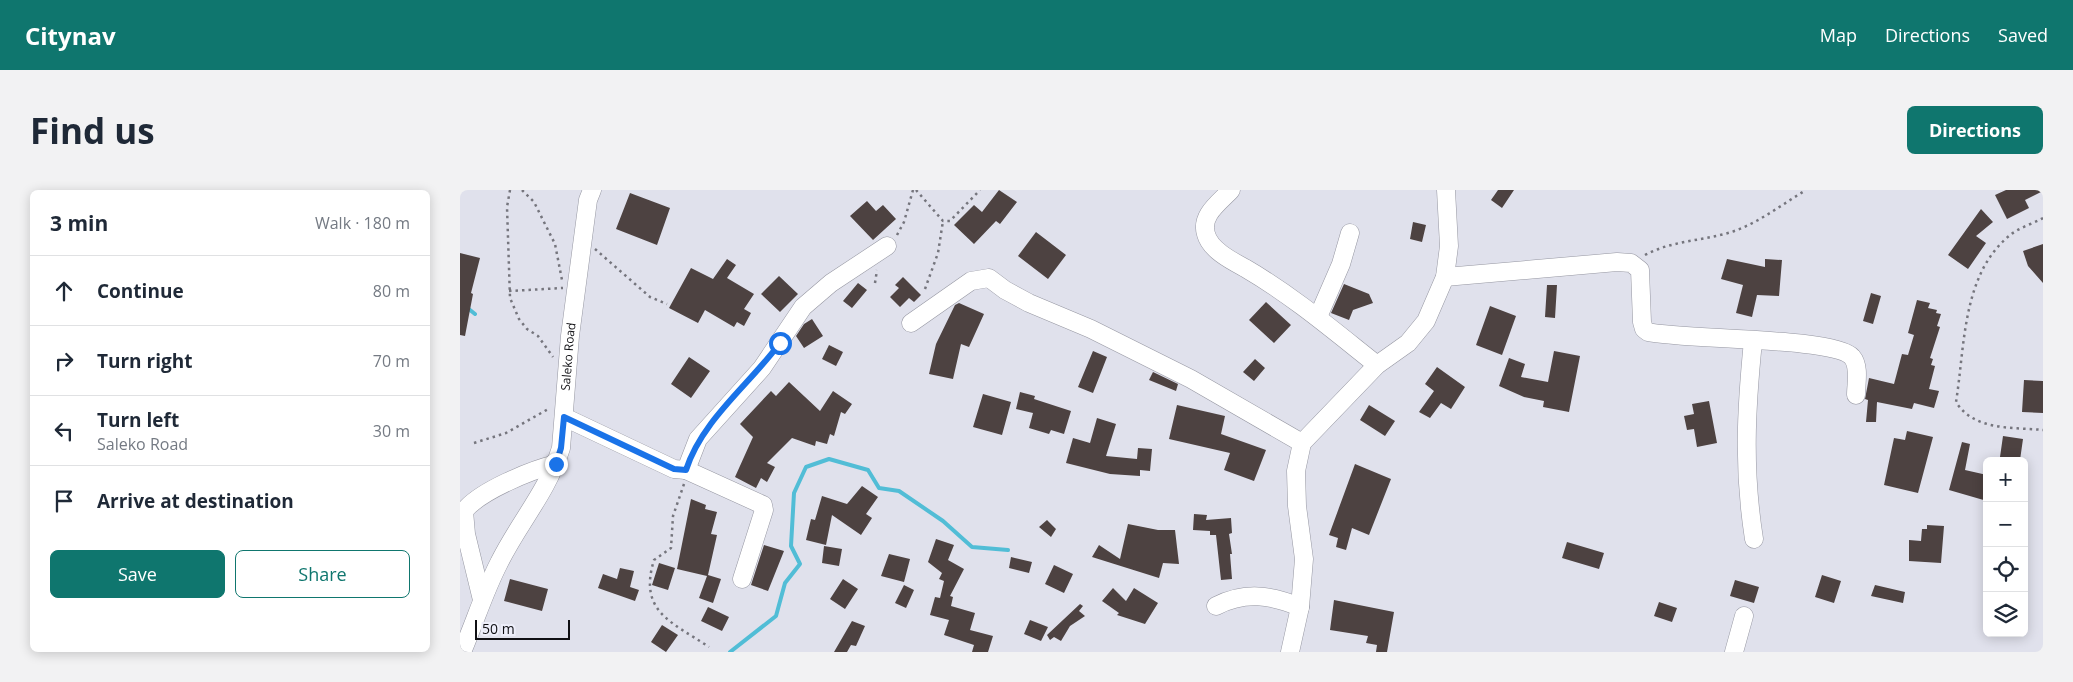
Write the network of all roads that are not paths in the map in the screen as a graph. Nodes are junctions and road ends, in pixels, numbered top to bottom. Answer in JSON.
{"nodes":[{"id":1,"x":592,"y":190,"type":"edge"},
{"id":2,"x":1231,"y":190,"type":"edge"},
{"id":3,"x":1446,"y":190,"type":"edge"},
{"id":4,"x":1350,"y":234,"type":"dead end"},
{"id":5,"x":887,"y":246,"type":"dead end"},
{"id":6,"x":1445,"y":277,"type":"junction"},
{"id":7,"x":1318,"y":317,"type":"junction"},
{"id":8,"x":911,"y":323,"type":"dead end"},
{"id":9,"x":1753,"y":341,"type":"junction"},
{"id":10,"x":1377,"y":365,"type":"junction"},
{"id":11,"x":1856,"y":395,"type":"dead end"},
{"id":12,"x":564,"y":409,"type":"junction"},
{"id":13,"x":1302,"y":443,"type":"junction"},
{"id":14,"x":556,"y":464,"type":"junction"},
{"id":15,"x":686,"y":470,"type":"junction"},
{"id":16,"x":463,"y":534,"type":"edge"},
{"id":17,"x":1754,"y":539,"type":"dead end"},
{"id":18,"x":742,"y":579,"type":"dead end"},
{"id":19,"x":482,"y":600,"type":"junction"},
{"id":20,"x":1216,"y":606,"type":"dead end"},
{"id":21,"x":1300,"y":607,"type":"junction"},
{"id":22,"x":1744,"y":616,"type":"dead end"},
{"id":23,"x":462,"y":652,"type":"edge"},
{"id":24,"x":1290,"y":652,"type":"edge"},
{"id":25,"x":1734,"y":652,"type":"edge"}],
"edges":[{"from":1,"to":12,"type":"street","name":"Saleko Road"},
{"from":2,"to":7,"type":"street"},
{"from":3,"to":6,"type":"street"},
{"from":4,"to":7,"type":"street"},
{"from":5,"to":15,"type":"street"},
{"from":6,"to":9,"type":"street"},
{"from":6,"to":10,"type":"street"},
{"from":7,"to":10,"type":"street"},
{"from":8,"to":13,"type":"street"},
{"from":9,"to":11,"type":"street"},
{"from":9,"to":17,"type":"street"},
{"from":10,"to":13,"type":"street"},
{"from":12,"to":14,"type":"street","name":"Saleko Road"},
{"from":12,"to":15,"type":"street"},
{"from":13,"to":21,"type":"street"},
{"from":14,"to":16,"type":"street"},
{"from":14,"to":19,"type":"street","name":"Saleko Road"},
{"from":15,"to":18,"type":"street"},
{"from":16,"to":19,"type":"street"},
{"from":19,"to":23,"type":"street","name":"Saleko Road"},
{"from":20,"to":21,"type":"street"},
{"from":21,"to":24,"type":"street"},
{"from":22,"to":25,"type":"street"}]}
